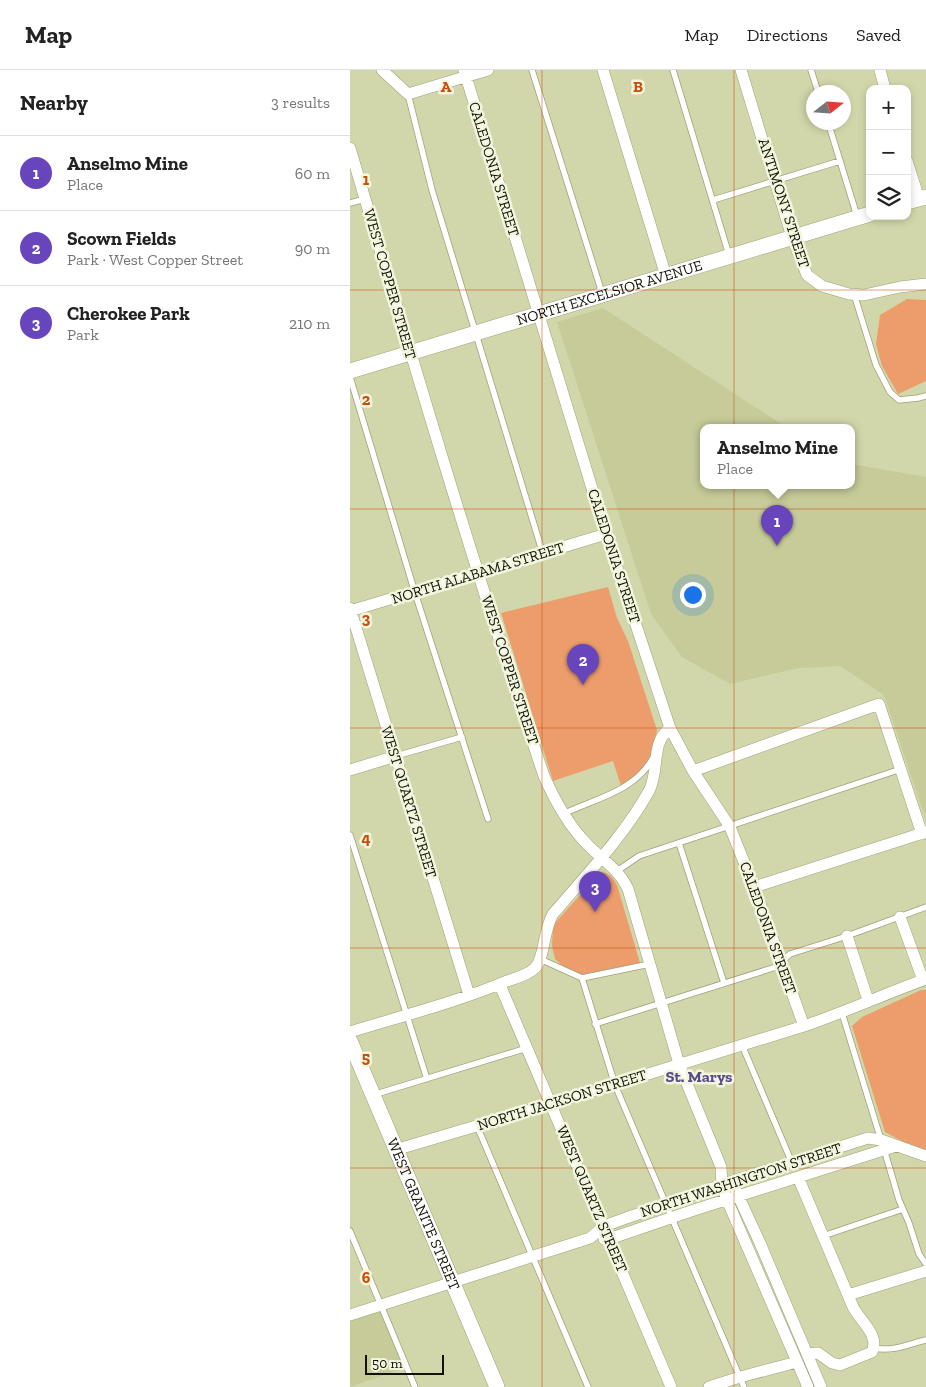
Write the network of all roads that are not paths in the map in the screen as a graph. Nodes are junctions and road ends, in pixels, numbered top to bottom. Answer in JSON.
{"nodes":[{"id":1,"x":382,"y":70,"type":"edge"},
{"id":2,"x":488,"y":70,"type":"edge"},
{"id":3,"x":532,"y":70,"type":"edge"},
{"id":4,"x":603,"y":70,"type":"edge"},
{"id":5,"x":673,"y":70,"type":"edge"},
{"id":6,"x":741,"y":70,"type":"edge"},
{"id":7,"x":811,"y":70,"type":"edge"},
{"id":8,"x":880,"y":70,"type":"edge"},
{"id":9,"x":465,"y":73,"type":"edge"},
{"id":10,"x":816,"y":85,"type":"edge"},
{"id":11,"x":884,"y":85,"type":"edge"},
{"id":12,"x":408,"y":94,"type":"junction"},
{"id":13,"x":830,"y":130,"type":"edge"},
{"id":14,"x":350,"y":148,"type":"edge"},
{"id":15,"x":840,"y":161,"type":"junction"},
{"id":16,"x":911,"y":175,"type":"edge"},
{"id":17,"x":776,"y":182,"type":"junction"},
{"id":18,"x":365,"y":198,"type":"junction"},
{"id":19,"x":917,"y":199,"type":"edge"},
{"id":20,"x":713,"y":200,"type":"junction"},
{"id":21,"x":350,"y":203,"type":"edge"},
{"id":22,"x":864,"y":216,"type":"edge"},
{"id":23,"x":792,"y":237,"type":"junction"},
{"id":24,"x":730,"y":258,"type":"junction"},
{"id":25,"x":666,"y":276,"type":"junction"},
{"id":26,"x":926,"y":284,"type":"edge"},
{"id":27,"x":854,"y":294,"type":"junction"},
{"id":28,"x":602,"y":295,"type":"junction"},
{"id":29,"x":538,"y":315,"type":"junction"},
{"id":30,"x":476,"y":334,"type":"junction"},
{"id":31,"x":411,"y":354,"type":"junction"},
{"id":32,"x":350,"y":372,"type":"edge"},
{"id":33,"x":350,"y":376,"type":"edge"},
{"id":34,"x":926,"y":396,"type":"edge"},
{"id":35,"x":606,"y":534,"type":"junction"},
{"id":36,"x":543,"y":554,"type":"junction"},
{"id":37,"x":479,"y":574,"type":"junction"},
{"id":38,"x":415,"y":592,"type":"junction"},
{"id":39,"x":350,"y":610,"type":"edge"},
{"id":40,"x":670,"y":728,"type":"junction"},
{"id":41,"x":462,"y":737,"type":"junction"},
{"id":42,"x":656,"y":752,"type":"junction"},
{"id":43,"x":396,"y":756,"type":"junction"},
{"id":44,"x":901,"y":769,"type":"junction"},
{"id":45,"x":350,"y":770,"type":"edge"},
{"id":46,"x":693,"y":771,"type":"junction"},
{"id":47,"x":563,"y":814,"type":"junction"},
{"id":48,"x":488,"y":819,"type":"dead end"},
{"id":49,"x":730,"y":827,"type":"junction"},
{"id":50,"x":924,"y":833,"type":"edge"},
{"id":51,"x":350,"y":835,"type":"edge"},
{"id":52,"x":679,"y":843,"type":"junction"},
{"id":53,"x":601,"y":858,"type":"junction"},
{"id":54,"x":617,"y":871,"type":"junction"},
{"id":55,"x":754,"y":887,"type":"junction"},
{"id":56,"x":926,"y":907,"type":"edge"},
{"id":57,"x":900,"y":917,"type":"junction"},
{"id":58,"x":847,"y":936,"type":"junction"},
{"id":59,"x":540,"y":959,"type":"junction"},
{"id":60,"x":781,"y":962,"type":"junction"},
{"id":61,"x":650,"y":964,"type":"junction"},
{"id":62,"x":582,"y":978,"type":"junction"},
{"id":63,"x":924,"y":980,"type":"edge"},
{"id":64,"x":724,"y":983,"type":"junction"},
{"id":65,"x":500,"y":985,"type":"junction"},
{"id":66,"x":469,"y":995,"type":"junction"},
{"id":67,"x":868,"y":1000,"type":"junction"},
{"id":68,"x":661,"y":1003,"type":"junction"},
{"id":69,"x":842,"y":1013,"type":"junction"},
{"id":70,"x":406,"y":1015,"type":"junction"},
{"id":71,"x":595,"y":1024,"type":"junction"},
{"id":72,"x":804,"y":1026,"type":"junction"},
{"id":73,"x":350,"y":1032,"type":"edge"},
{"id":74,"x":350,"y":1041,"type":"edge"},
{"id":75,"x":742,"y":1045,"type":"junction"},
{"id":76,"x":527,"y":1048,"type":"junction"},
{"id":77,"x":679,"y":1064,"type":"junction"},
{"id":78,"x":427,"y":1079,"type":"junction"},
{"id":79,"x":615,"y":1084,"type":"junction"},
{"id":80,"x":372,"y":1095,"type":"junction"},
{"id":81,"x":551,"y":1104,"type":"junction"},
{"id":82,"x":477,"y":1126,"type":"junction"},
{"id":83,"x":883,"y":1144,"type":"junction"},
{"id":84,"x":395,"y":1150,"type":"junction"},
{"id":85,"x":926,"y":1156,"type":"edge"},
{"id":86,"x":792,"y":1163,"type":"junction"},
{"id":87,"x":798,"y":1177,"type":"junction"},
{"id":88,"x":728,"y":1184,"type":"junction"},
{"id":89,"x":732,"y":1198,"type":"junction"},
{"id":90,"x":665,"y":1204,"type":"junction"},
{"id":91,"x":903,"y":1209,"type":"junction"},
{"id":92,"x":671,"y":1218,"type":"junction"},
{"id":93,"x":604,"y":1226,"type":"junction"},
{"id":94,"x":350,"y":1231,"type":"edge"},
{"id":95,"x":823,"y":1236,"type":"junction"},
{"id":96,"x":590,"y":1238,"type":"junction"},
{"id":97,"x":609,"y":1239,"type":"junction"},
{"id":98,"x":531,"y":1256,"type":"junction"},
{"id":99,"x":926,"y":1264,"type":"edge"},
{"id":100,"x":926,"y":1271,"type":"edge"},
{"id":101,"x":452,"y":1282,"type":"junction"},
{"id":102,"x":848,"y":1295,"type":"junction"},
{"id":103,"x":380,"y":1304,"type":"junction"},
{"id":104,"x":350,"y":1315,"type":"edge"},
{"id":105,"x":926,"y":1340,"type":"edge"},
{"id":106,"x":874,"y":1348,"type":"junction"},
{"id":107,"x":808,"y":1354,"type":"junction"},
{"id":108,"x":797,"y":1362,"type":"junction"},
{"id":109,"x":742,"y":1382,"type":"edge"},
{"id":110,"x":415,"y":1387,"type":"edge"},
{"id":111,"x":497,"y":1387,"type":"edge"},
{"id":112,"x":588,"y":1387,"type":"edge"},
{"id":113,"x":672,"y":1387,"type":"edge"},
{"id":114,"x":709,"y":1387,"type":"edge"},
{"id":115,"x":808,"y":1387,"type":"edge"},
{"id":116,"x":822,"y":1387,"type":"edge"}],
"edges":[{"from":1,"to":12,"type":"street"},
{"from":2,"to":9,"type":"street"},
{"from":3,"to":28,"type":"lane"},
{"from":4,"to":25,"type":"street"},
{"from":5,"to":20,"type":"lane"},
{"from":6,"to":17,"type":"street","name":"ANTIMONY STREET"},
{"from":7,"to":10,"type":"lane"},
{"from":8,"to":11,"type":"street"},
{"from":9,"to":12,"type":"street"},
{"from":9,"to":29,"type":"street","name":"CALEDONIA STREET"},
{"from":12,"to":30,"type":"lane"},
{"from":13,"to":15,"type":"lane"},
{"from":14,"to":18,"type":"street","name":"WEST COPPER STREET"},
{"from":15,"to":17,"type":"lane"},
{"from":15,"to":22,"type":"lane"},
{"from":16,"to":19,"type":"street"},
{"from":17,"to":20,"type":"lane"},
{"from":17,"to":23,"type":"street","name":"ANTIMONY STREET"},
{"from":18,"to":21,"type":"lane"},
{"from":18,"to":31,"type":"street","name":"WEST COPPER STREET"},
{"from":20,"to":24,"type":"lane"},
{"from":22,"to":23,"type":"street","name":"NORTH EXCELSIOR AVENUE"},
{"from":23,"to":24,"type":"street","name":"NORTH EXCELSIOR AVENUE"},
{"from":23,"to":27,"type":"street","name":"ANTIMONY STREET"},
{"from":24,"to":25,"type":"street","name":"NORTH EXCELSIOR AVENUE"},
{"from":25,"to":28,"type":"street","name":"NORTH EXCELSIOR AVENUE"},
{"from":26,"to":27,"type":"street","name":"ANTIMONY STREET"},
{"from":27,"to":34,"type":"lane"},
{"from":28,"to":29,"type":"street","name":"NORTH EXCELSIOR AVENUE"},
{"from":29,"to":30,"type":"street","name":"NORTH EXCELSIOR AVENUE"},
{"from":29,"to":35,"type":"street","name":"CALEDONIA STREET"},
{"from":30,"to":31,"type":"street","name":"NORTH EXCELSIOR AVENUE"},
{"from":30,"to":36,"type":"lane"},
{"from":31,"to":32,"type":"street","name":"NORTH EXCELSIOR AVENUE"},
{"from":31,"to":37,"type":"street","name":"WEST COPPER STREET"},
{"from":33,"to":38,"type":"lane"},
{"from":35,"to":36,"type":"street","name":"NORTH ALABAMA STREET"},
{"from":35,"to":40,"type":"street","name":"CALEDONIA STREET"},
{"from":36,"to":37,"type":"street","name":"NORTH ALABAMA STREET"},
{"from":37,"to":38,"type":"street","name":"NORTH ALABAMA STREET"},
{"from":37,"to":47,"type":"street","name":"WEST COPPER STREET"},
{"from":38,"to":39,"type":"street","name":"NORTH ALABAMA STREET"},
{"from":38,"to":41,"type":"lane"},
{"from":39,"to":43,"type":"street","name":"WEST QUARTZ STREET"},
{"from":40,"to":42,"type":"street"},
{"from":40,"to":46,"type":"street","name":"CALEDONIA STREET"},
{"from":41,"to":43,"type":"lane"},
{"from":41,"to":48,"type":"lane"},
{"from":42,"to":47,"type":"lane"},
{"from":42,"to":53,"type":"street"},
{"from":43,"to":45,"type":"street"},
{"from":43,"to":66,"type":"street","name":"WEST QUARTZ STREET"},
{"from":44,"to":46,"type":"street"},
{"from":44,"to":49,"type":"lane"},
{"from":44,"to":50,"type":"street"},
{"from":46,"to":49,"type":"street","name":"CALEDONIA STREET"},
{"from":47,"to":53,"type":"street","name":"WEST COPPER STREET"},
{"from":49,"to":52,"type":"lane"},
{"from":49,"to":55,"type":"street","name":"CALEDONIA STREET"},
{"from":50,"to":55,"type":"street"},
{"from":51,"to":70,"type":"lane"},
{"from":52,"to":54,"type":"lane"},
{"from":52,"to":64,"type":"lane"},
{"from":53,"to":54,"type":"street","name":"WEST COPPER STREET"},
{"from":53,"to":59,"type":"street"},
{"from":54,"to":61,"type":"street","name":"WEST COPPER STREET"},
{"from":55,"to":60,"type":"street","name":"CALEDONIA STREET"},
{"from":56,"to":57,"type":"lane"},
{"from":57,"to":58,"type":"lane"},
{"from":57,"to":63,"type":"street"},
{"from":58,"to":60,"type":"lane"},
{"from":58,"to":67,"type":"street"},
{"from":59,"to":62,"type":"lane"},
{"from":59,"to":65,"type":"street"},
{"from":60,"to":64,"type":"lane"},
{"from":60,"to":72,"type":"street","name":"CALEDONIA STREET"},
{"from":61,"to":62,"type":"lane"},
{"from":61,"to":68,"type":"street","name":"WEST COPPER STREET"},
{"from":62,"to":71,"type":"lane"},
{"from":63,"to":67,"type":"street","name":"NORTH JACKSON STREET"},
{"from":64,"to":68,"type":"lane"},
{"from":65,"to":66,"type":"street"},
{"from":65,"to":76,"type":"street","name":"WEST QUARTZ STREET"},
{"from":66,"to":70,"type":"street"},
{"from":67,"to":69,"type":"street","name":"NORTH JACKSON STREET"},
{"from":68,"to":71,"type":"lane"},
{"from":68,"to":77,"type":"street","name":"WEST COPPER STREET"},
{"from":69,"to":72,"type":"street","name":"NORTH JACKSON STREET"},
{"from":69,"to":83,"type":"lane"},
{"from":70,"to":73,"type":"street"},
{"from":70,"to":78,"type":"lane"},
{"from":71,"to":79,"type":"lane"},
{"from":72,"to":75,"type":"street","name":"NORTH JACKSON STREET"},
{"from":74,"to":80,"type":"street","name":"WEST GRANITE STREET"},
{"from":75,"to":77,"type":"street","name":"NORTH JACKSON STREET"},
{"from":75,"to":86,"type":"lane"},
{"from":76,"to":78,"type":"lane"},
{"from":76,"to":81,"type":"street","name":"WEST QUARTZ STREET"},
{"from":77,"to":79,"type":"street","name":"NORTH JACKSON STREET"},
{"from":77,"to":88,"type":"street","name":"WEST COPPER STREET"},
{"from":78,"to":80,"type":"lane"},
{"from":79,"to":81,"type":"street","name":"NORTH JACKSON STREET"},
{"from":79,"to":90,"type":"lane"},
{"from":80,"to":84,"type":"street","name":"WEST GRANITE STREET"},
{"from":81,"to":82,"type":"street","name":"NORTH JACKSON STREET"},
{"from":81,"to":93,"type":"street","name":"WEST QUARTZ STREET"},
{"from":82,"to":84,"type":"street","name":"NORTH JACKSON STREET"},
{"from":82,"to":98,"type":"lane"},
{"from":83,"to":85,"type":"street","name":"NORTH WASHINGTON STREET"},
{"from":83,"to":86,"type":"street","name":"NORTH WASHINGTON STREET"},
{"from":83,"to":87,"type":"street","name":"NORTH WASHINGTON STREET"},
{"from":83,"to":91,"type":"lane"},
{"from":84,"to":101,"type":"street","name":"WEST GRANITE STREET"},
{"from":86,"to":88,"type":"street","name":"NORTH WASHINGTON STREET"},
{"from":87,"to":89,"type":"street","name":"NORTH WASHINGTON STREET"},
{"from":87,"to":95,"type":"street"},
{"from":88,"to":89,"type":"street","name":"WEST COPPER STREET"},
{"from":88,"to":90,"type":"street","name":"NORTH WASHINGTON STREET"},
{"from":89,"to":92,"type":"street","name":"NORTH WASHINGTON STREET"},
{"from":89,"to":107,"type":"street","name":"WEST COPPER STREET"},
{"from":89,"to":108,"type":"street","name":"WEST COPPER STREET"},
{"from":90,"to":92,"type":"lane"},
{"from":90,"to":93,"type":"street","name":"NORTH WASHINGTON STREET"},
{"from":91,"to":95,"type":"lane"},
{"from":91,"to":99,"type":"lane"},
{"from":92,"to":97,"type":"street","name":"NORTH WASHINGTON STREET"},
{"from":92,"to":109,"type":"lane"},
{"from":93,"to":96,"type":"street","name":"NORTH WASHINGTON STREET"},
{"from":93,"to":97,"type":"street","name":"WEST QUARTZ STREET"},
{"from":94,"to":103,"type":"lane"},
{"from":95,"to":102,"type":"street"},
{"from":96,"to":97,"type":"street","name":"NORTH WASHINGTON STREET"},
{"from":96,"to":98,"type":"street","name":"NORTH WASHINGTON STREET"},
{"from":97,"to":113,"type":"street","name":"WEST QUARTZ STREET"},
{"from":98,"to":101,"type":"street","name":"NORTH WASHINGTON STREET"},
{"from":98,"to":112,"type":"lane"},
{"from":100,"to":102,"type":"street"},
{"from":101,"to":103,"type":"street","name":"NORTH WASHINGTON STREET"},
{"from":101,"to":111,"type":"street","name":"WEST GRANITE STREET"},
{"from":102,"to":106,"type":"street"},
{"from":103,"to":104,"type":"street","name":"NORTH WASHINGTON STREET"},
{"from":103,"to":110,"type":"lane"},
{"from":105,"to":106,"type":"lane"},
{"from":106,"to":107,"type":"street"},
{"from":107,"to":116,"type":"street","name":"WEST COPPER STREET"},
{"from":108,"to":109,"type":"street"},
{"from":108,"to":115,"type":"street","name":"WEST COPPER STREET"},
{"from":109,"to":114,"type":"street"}]}
